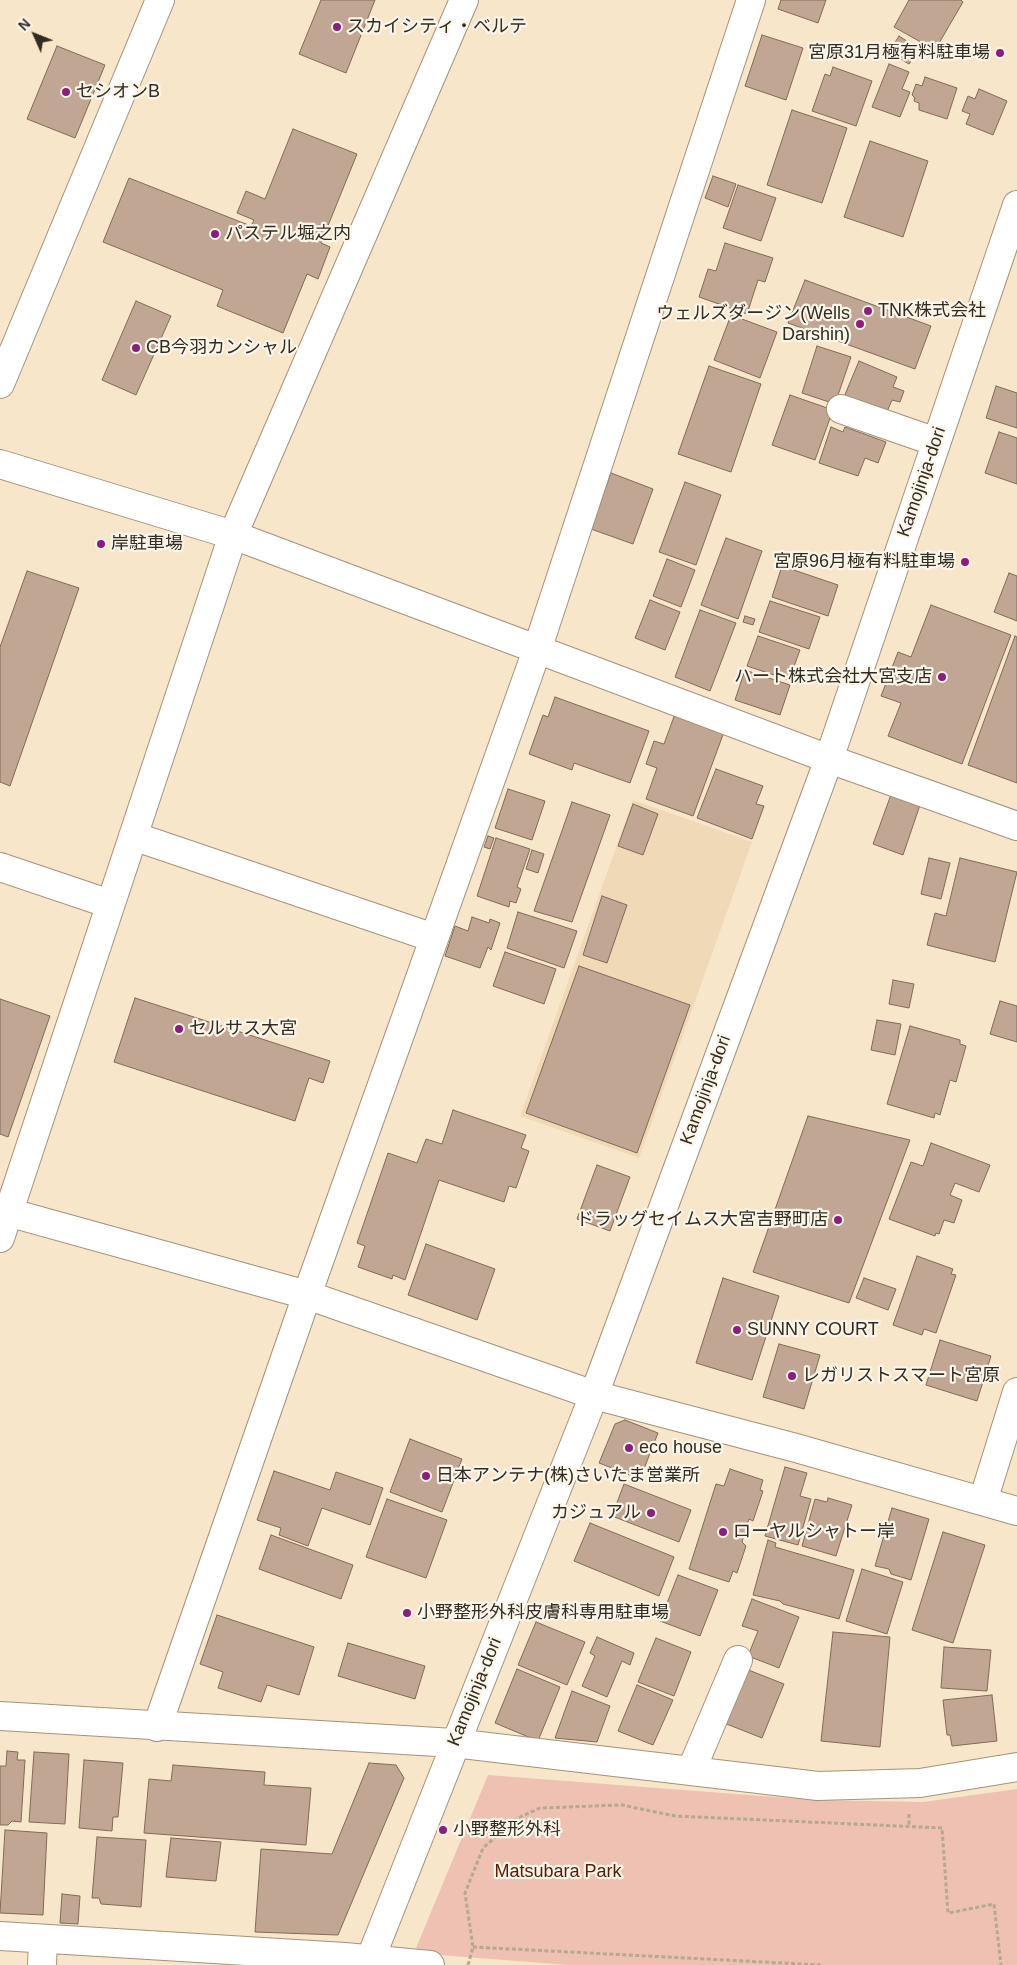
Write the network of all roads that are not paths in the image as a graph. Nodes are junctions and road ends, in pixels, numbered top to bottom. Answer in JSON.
{"nodes":[{"id":1,"x":160,"y":0,"type":"edge"},
{"id":2,"x":464,"y":0,"type":"edge"},
{"id":3,"x":751,"y":0,"type":"edge"},
{"id":4,"x":1017,"y":204,"type":"edge"},
{"id":5,"x":0,"y":384,"type":"edge"},
{"id":6,"x":841,"y":409,"type":"dead end"},
{"id":7,"x":936,"y":442,"type":"junction"},
{"id":8,"x":0,"y":464,"type":"edge"},
{"id":9,"x":233,"y":535,"type":"junction"},
{"id":10,"x":537,"y":650,"type":"junction"},
{"id":11,"x":829,"y":759,"type":"junction"},
{"id":12,"x":1017,"y":826,"type":"edge"},
{"id":13,"x":133,"y":836,"type":"junction"},
{"id":14,"x":0,"y":866,"type":"edge"},
{"id":15,"x":110,"y":904,"type":"junction"},
{"id":16,"x":434,"y":938,"type":"junction"},
{"id":17,"x":4,"y":1211,"type":"edge"},
{"id":18,"x":0,"y":1238,"type":"edge"},
{"id":19,"x":308,"y":1295,"type":"junction"},
{"id":20,"x":1017,"y":1392,"type":"edge"},
{"id":21,"x":594,"y":1395,"type":"junction"},
{"id":22,"x":983,"y":1501,"type":"junction"},
{"id":23,"x":1017,"y":1511,"type":"edge"},
{"id":24,"x":738,"y":1660,"type":"dead end"},
{"id":25,"x":0,"y":1716,"type":"edge"},
{"id":26,"x":157,"y":1727,"type":"junction"},
{"id":27,"x":454,"y":1743,"type":"junction"},
{"id":28,"x":1017,"y":1767,"type":"edge"},
{"id":29,"x":691,"y":1771,"type":"junction"},
{"id":30,"x":0,"y":1936,"type":"edge"},
{"id":31,"x":43,"y":1952,"type":"edge"},
{"id":32,"x":369,"y":1962,"type":"edge"},
{"id":33,"x":430,"y":1965,"type":"edge"}],
"edges":[{"from":1,"to":5,"type":"street"},
{"from":2,"to":9,"type":"street"},
{"from":3,"to":10,"type":"street"},
{"from":4,"to":7,"type":"street","name":"Kamojinja-dori"},
{"from":6,"to":7,"type":"street"},
{"from":7,"to":11,"type":"street","name":"Kamojinja-dori"},
{"from":8,"to":9,"type":"street"},
{"from":9,"to":10,"type":"street"},
{"from":9,"to":13,"type":"street"},
{"from":10,"to":11,"type":"street"},
{"from":10,"to":16,"type":"street"},
{"from":11,"to":12,"type":"street"},
{"from":11,"to":21,"type":"street","name":"Kamojinja-dori"},
{"from":13,"to":15,"type":"street"},
{"from":13,"to":16,"type":"street"},
{"from":14,"to":15,"type":"street"},
{"from":15,"to":17,"type":"street"},
{"from":16,"to":19,"type":"street"},
{"from":17,"to":18,"type":"street"},
{"from":17,"to":19,"type":"street"},
{"from":19,"to":21,"type":"street"},
{"from":19,"to":26,"type":"street"},
{"from":20,"to":22,"type":"street"},
{"from":21,"to":22,"type":"street"},
{"from":21,"to":27,"type":"street","name":"Kamojinja-dori"},
{"from":22,"to":23,"type":"street"},
{"from":24,"to":29,"type":"street"},
{"from":25,"to":26,"type":"street"},
{"from":26,"to":27,"type":"street"},
{"from":27,"to":29,"type":"street"},
{"from":27,"to":32,"type":"street","name":"Kamojinja-dori"},
{"from":28,"to":29,"type":"street"},
{"from":30,"to":31,"type":"street"},
{"from":31,"to":32,"type":"street"},
{"from":32,"to":33,"type":"street"}]}
